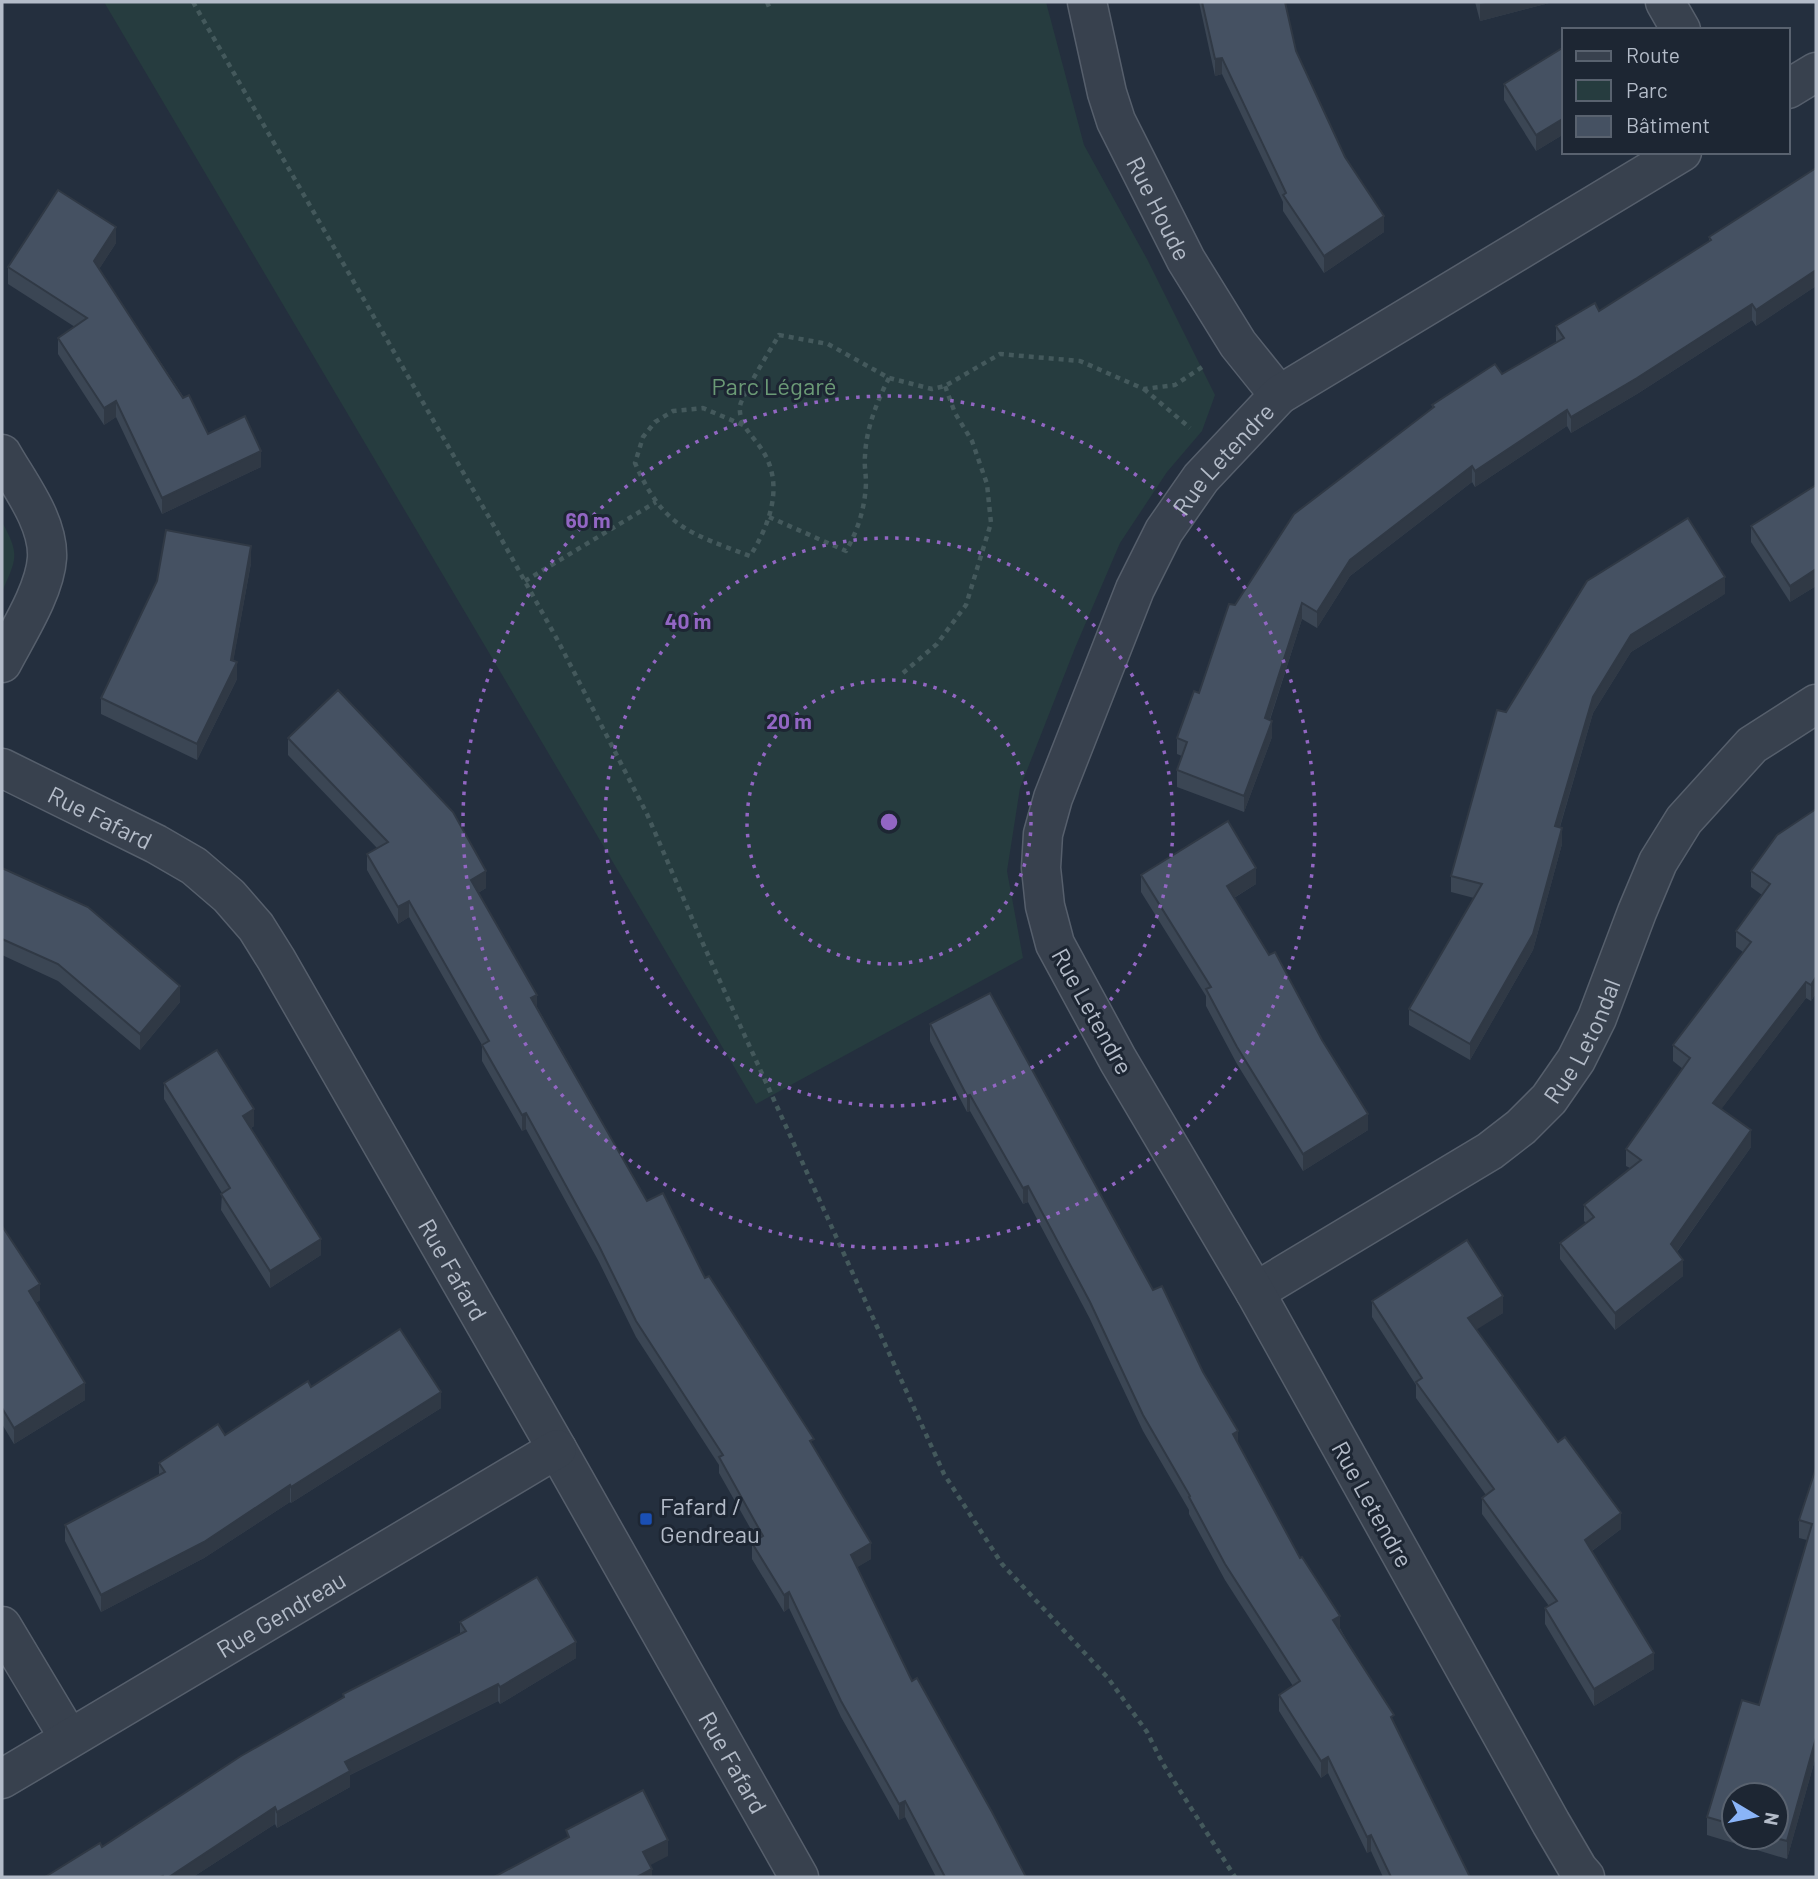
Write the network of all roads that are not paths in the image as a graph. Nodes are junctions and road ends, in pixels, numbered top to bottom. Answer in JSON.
{"nodes":[{"id":1,"x":1087,"y":2,"type":"edge"},
{"id":2,"x":1665,"y":2,"type":"edge"},
{"id":3,"x":1680,"y":28,"type":"edge"},
{"id":4,"x":1816,"y":72,"type":"edge"},
{"id":5,"x":1790,"y":88,"type":"edge"},
{"id":6,"x":1679,"y":154,"type":"edge"},
{"id":7,"x":1279,"y":395,"type":"junction"},
{"id":8,"x":2,"y":454,"type":"edge"},
{"id":9,"x":2,"y":663,"type":"edge"},
{"id":10,"x":1816,"y":704,"type":"edge"},
{"id":11,"x":2,"y":768,"type":"edge"},
{"id":12,"x":1255,"y":1292,"type":"junction"},
{"id":13,"x":557,"y":1448,"type":"junction"},
{"id":14,"x":2,"y":1626,"type":"edge"},
{"id":15,"x":69,"y":1738,"type":"junction"},
{"id":16,"x":2,"y":1779,"type":"edge"},
{"id":17,"x":799,"y":1877,"type":"edge"},
{"id":18,"x":1585,"y":1877,"type":"edge"}],
"edges":[{"from":1,"to":7,"type":"street","name":"Rue Houde"},
{"from":2,"to":3,"type":"street"},
{"from":4,"to":5,"type":"street"},
{"from":6,"to":7,"type":"street","name":"Rue Letendre"},
{"from":7,"to":12,"type":"street","name":"Rue Letendre"},
{"from":8,"to":9,"type":"street"},
{"from":10,"to":12,"type":"street","name":"Rue Letondal"},
{"from":11,"to":13,"type":"street","name":"Rue Fafard"},
{"from":12,"to":18,"type":"street","name":"Rue Letendre"},
{"from":13,"to":15,"type":"street","name":"Rue Gendreau"},
{"from":13,"to":17,"type":"street","name":"Rue Fafard"},
{"from":14,"to":15,"type":"street"},
{"from":15,"to":16,"type":"street","name":"Rue Gendreau"}]}
